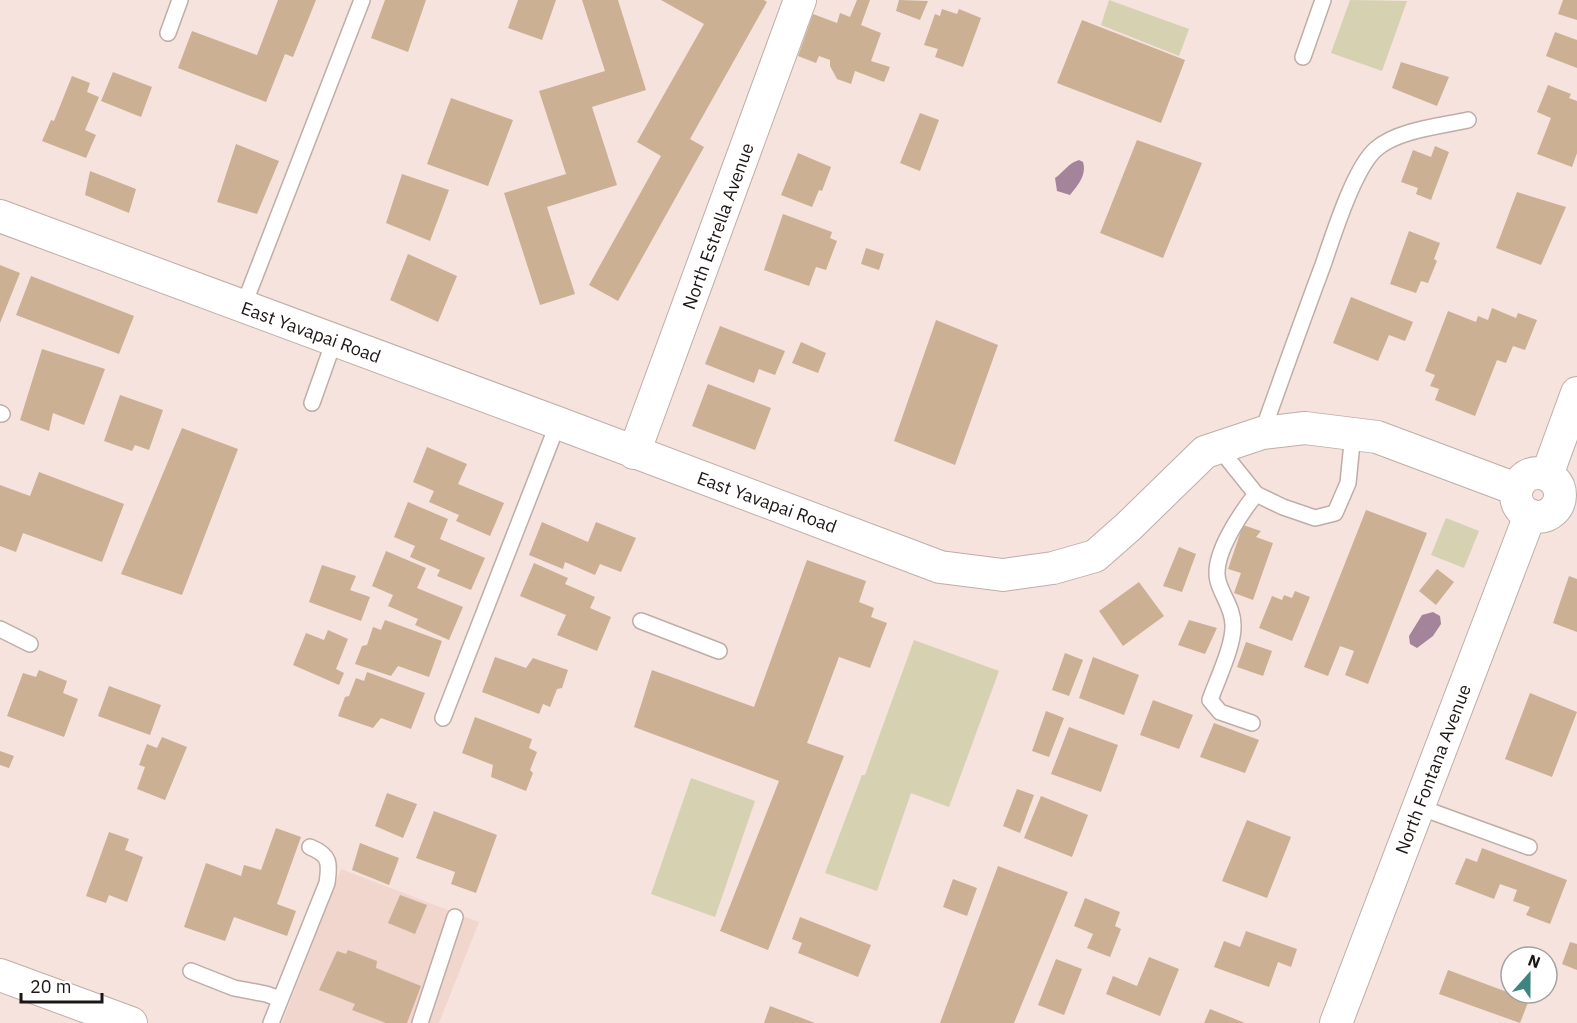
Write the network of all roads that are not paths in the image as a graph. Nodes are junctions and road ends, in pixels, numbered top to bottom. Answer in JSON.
{"nodes":[{"id":1,"x":180,"y":0,"type":"edge"},
{"id":2,"x":362,"y":0,"type":"edge"},
{"id":3,"x":800,"y":0,"type":"edge"},
{"id":4,"x":1323,"y":0,"type":"edge"},
{"id":5,"x":168,"y":33,"type":"dead end"},
{"id":6,"x":1303,"y":57,"type":"dead end"},
{"id":7,"x":1468,"y":120,"type":"dead end"},
{"id":8,"x":0,"y":216,"type":"edge"},
{"id":9,"x":243,"y":307,"type":"junction"},
{"id":10,"x":334,"y":341,"type":"junction"},
{"id":11,"x":1577,"y":393,"type":"edge"},
{"id":12,"x":312,"y":403,"type":"dead end"},
{"id":13,"x":558,"y":423,"type":"junction"},
{"id":14,"x":1262,"y":433,"type":"junction"},
{"id":15,"x":1353,"y":434,"type":"junction"},
{"id":16,"x":1220,"y":448,"type":"junction"},
{"id":17,"x":634,"y":453,"type":"junction"},
{"id":18,"x":1256,"y":494,"type":"junction"},
{"id":19,"x":1545,"y":505,"type":"edge"},
{"id":20,"x":641,"y":621,"type":"dead end"},
{"id":21,"x":0,"y":629,"type":"edge"},
{"id":22,"x":30,"y":644,"type":"dead end"},
{"id":23,"x":719,"y":651,"type":"dead end"},
{"id":24,"x":443,"y":718,"type":"dead end"},
{"id":25,"x":1252,"y":723,"type":"dead end"},
{"id":26,"x":1419,"y":807,"type":"junction"},
{"id":27,"x":310,"y":847,"type":"dead end"},
{"id":28,"x":1528,"y":848,"type":"dead end"},
{"id":29,"x":455,"y":917,"type":"dead end"},
{"id":30,"x":191,"y":971,"type":"dead end"},
{"id":31,"x":0,"y":975,"type":"edge"},
{"id":32,"x":280,"y":999,"type":"junction"},
{"id":33,"x":131,"y":1023,"type":"edge"},
{"id":34,"x":271,"y":1023,"type":"edge"},
{"id":35,"x":420,"y":1023,"type":"edge"},
{"id":36,"x":1336,"y":1023,"type":"edge"}],
"edges":[{"from":1,"to":5,"type":"lane"},
{"from":2,"to":9,"type":"lane"},
{"from":3,"to":17,"type":"street","name":"North Estrella Avenue"},
{"from":4,"to":6,"type":"lane"},
{"from":7,"to":14,"type":"lane"},
{"from":8,"to":9,"type":"street","name":"East Yavapai Road"},
{"from":9,"to":10,"type":"street","name":"East Yavapai Road"},
{"from":10,"to":12,"type":"lane"},
{"from":10,"to":13,"type":"street","name":"East Yavapai Road"},
{"from":11,"to":19,"type":"street"},
{"from":13,"to":17,"type":"street","name":"East Yavapai Road"},
{"from":13,"to":24,"type":"lane"},
{"from":14,"to":15,"type":"street","name":"East Yavapai Road"},
{"from":14,"to":16,"type":"street","name":"East Yavapai Road"},
{"from":15,"to":18,"type":"lane"},
{"from":15,"to":19,"type":"street","name":"East Yavapai Road"},
{"from":16,"to":17,"type":"street","name":"East Yavapai Road"},
{"from":16,"to":18,"type":"lane"},
{"from":18,"to":25,"type":"lane"},
{"from":19,"to":26,"type":"street","name":"North Fontana Avenue"},
{"from":20,"to":23,"type":"lane"},
{"from":21,"to":22,"type":"lane"},
{"from":26,"to":28,"type":"lane"},
{"from":26,"to":36,"type":"street","name":"North Fontana Avenue"},
{"from":27,"to":32,"type":"lane"},
{"from":29,"to":35,"type":"lane"},
{"from":30,"to":32,"type":"lane"},
{"from":31,"to":33,"type":"street"},
{"from":32,"to":34,"type":"lane"}]}
